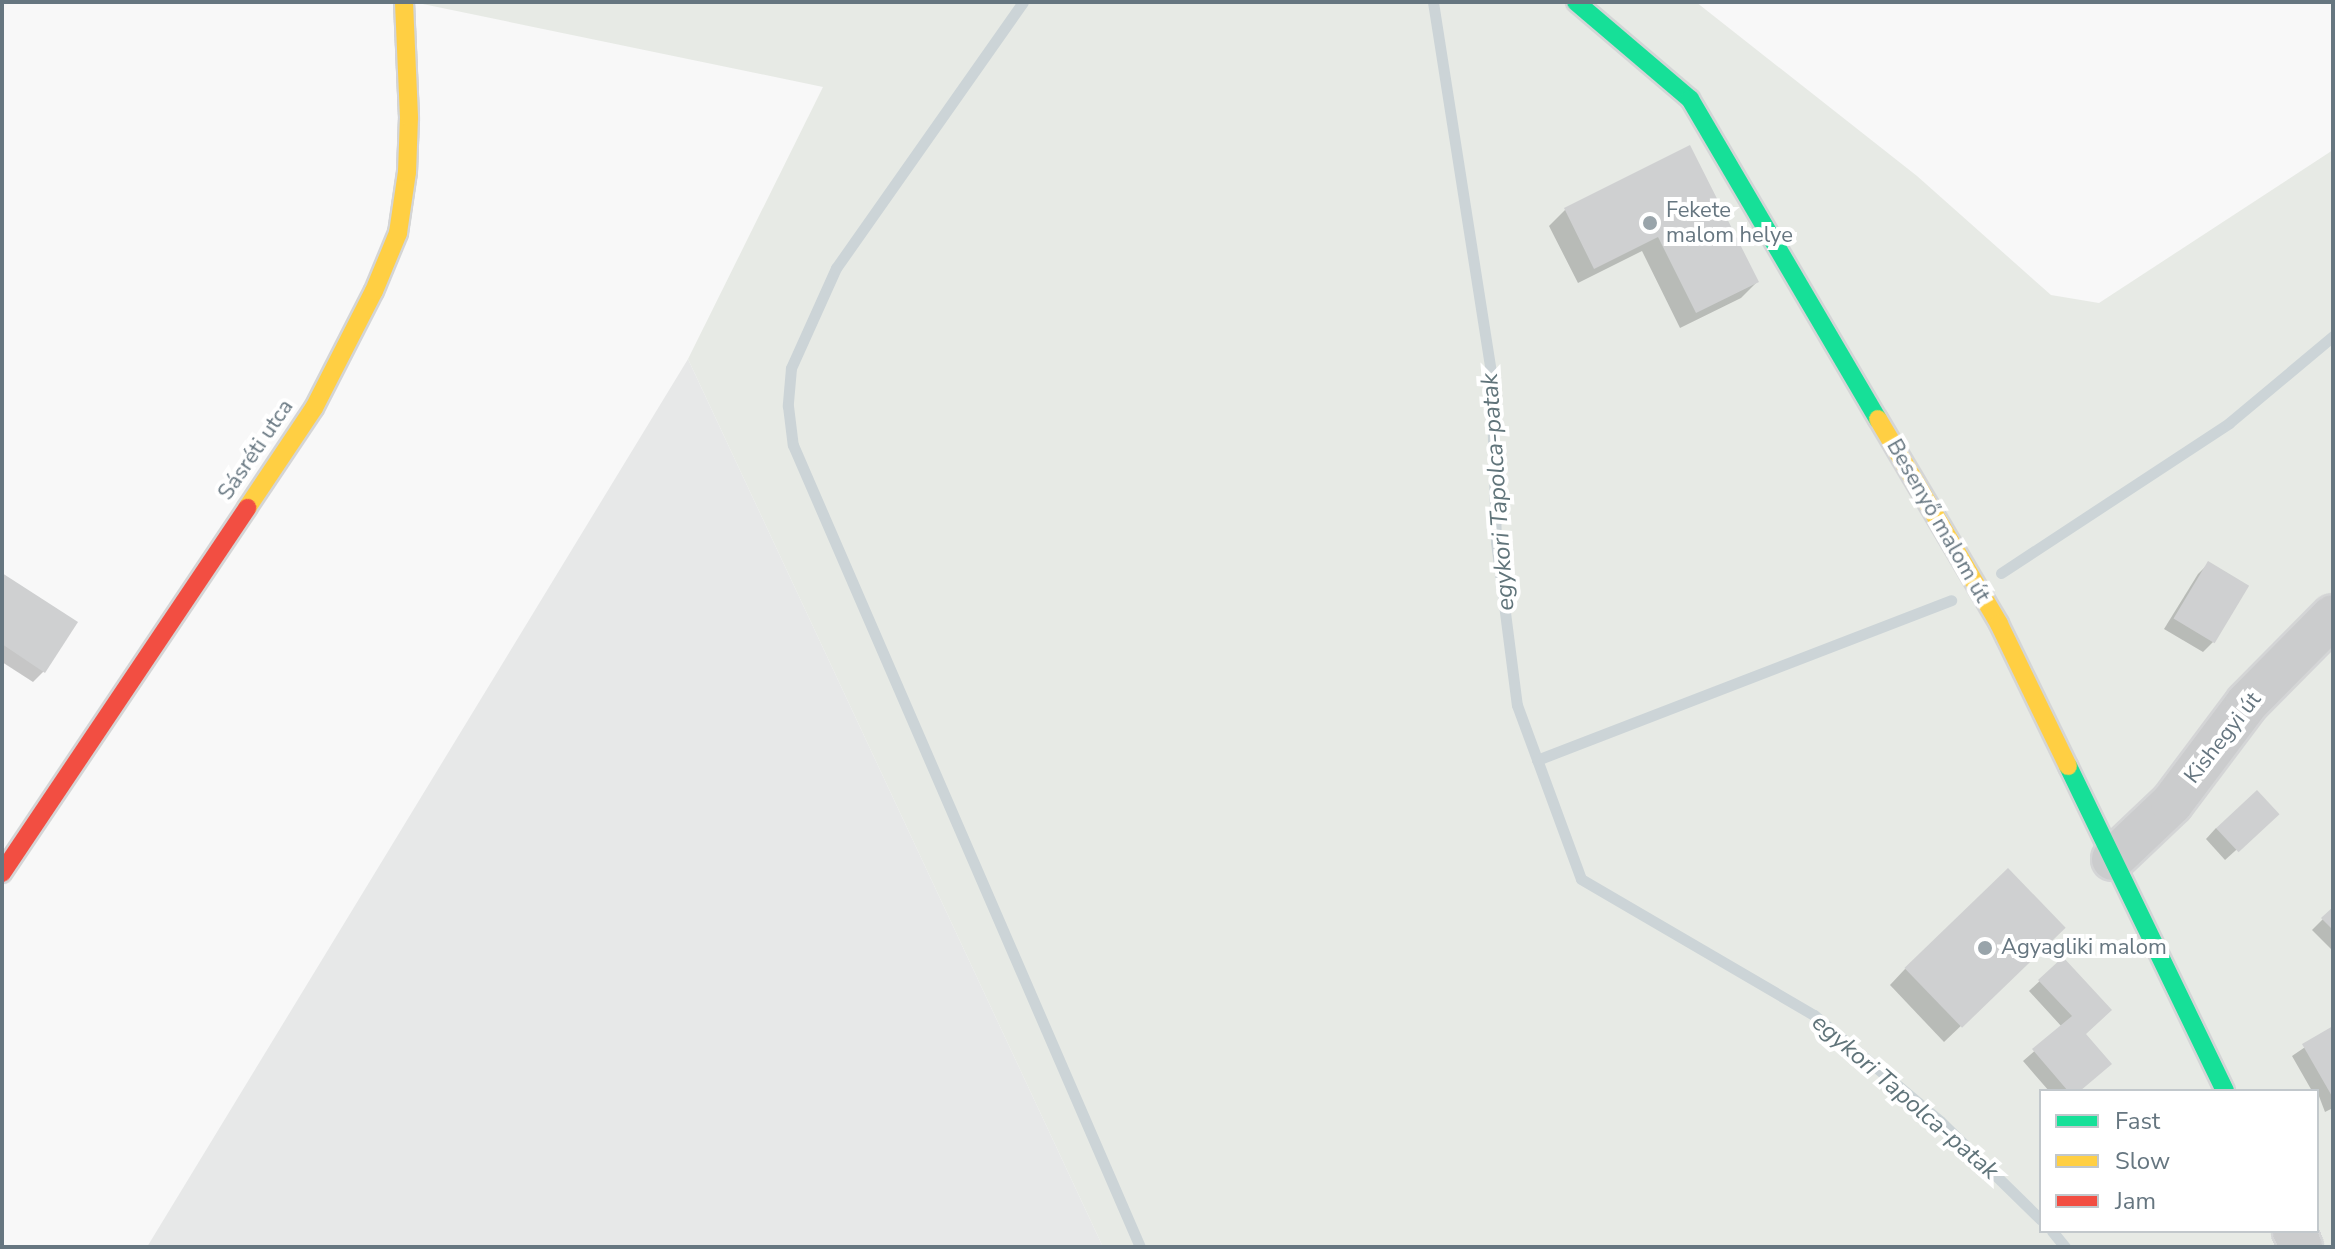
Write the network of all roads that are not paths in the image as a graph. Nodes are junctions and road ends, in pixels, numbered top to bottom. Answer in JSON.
{"nodes":[{"id":1,"x":404,"y":2,"type":"edge"},
{"id":2,"x":1576,"y":2,"type":"edge"},
{"id":3,"x":2333,"y":616,"type":"edge"},
{"id":4,"x":2113,"y":859,"type":"junction"},
{"id":5,"x":2,"y":873,"type":"edge"},
{"id":6,"x":2224,"y":1089,"type":"edge"}],
"edges":[{"from":1,"to":5,"type":"street","name":"Sásréti utca"},
{"from":2,"to":4,"type":"street","name":"Besenyő malom út"},
{"from":3,"to":4,"type":"street","name":"Kishegyi út"},
{"from":4,"to":6,"type":"street","name":"Besenyő malom út"}]}
